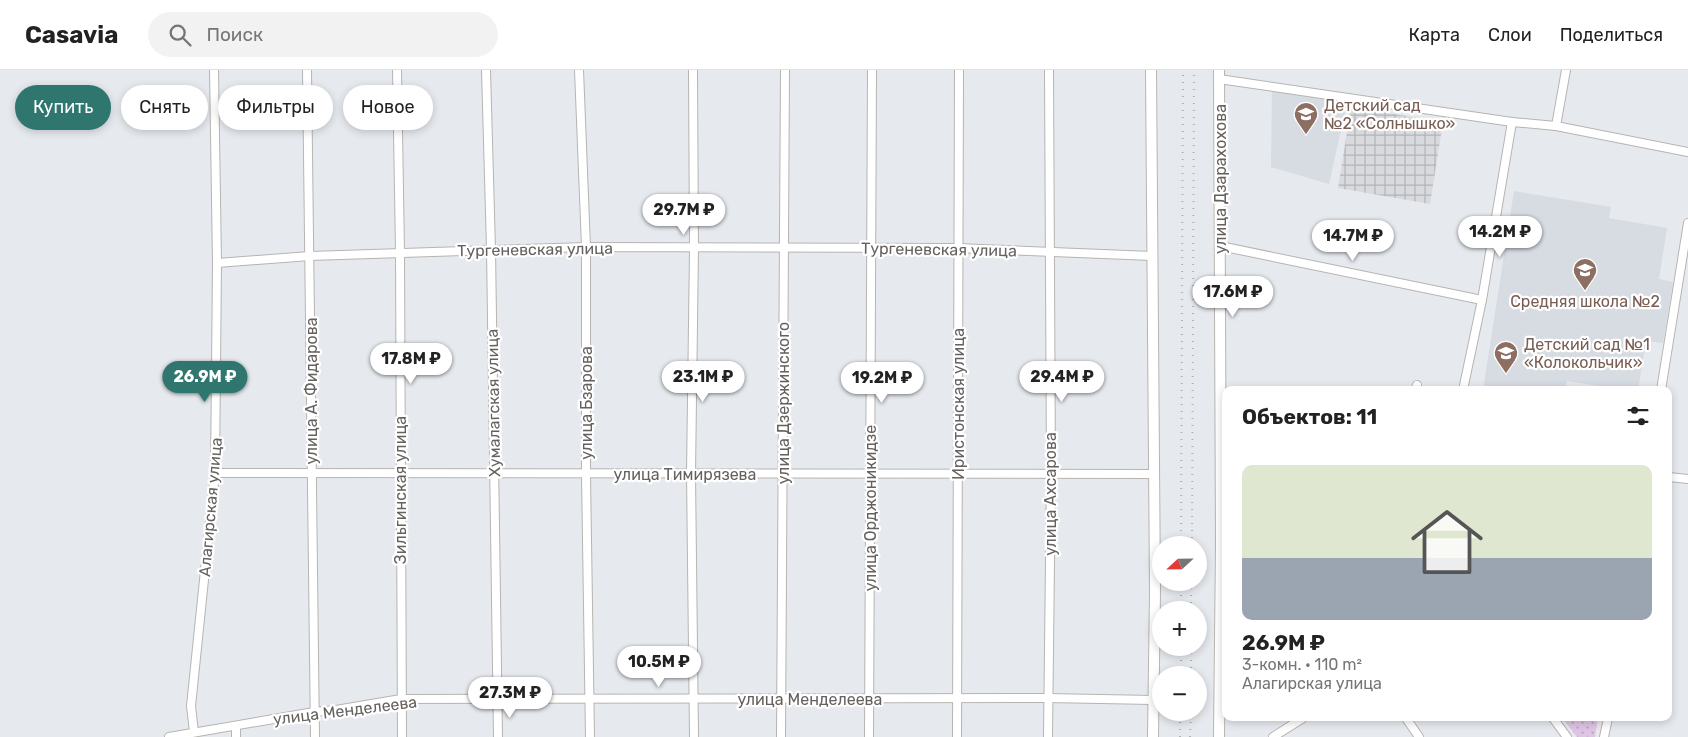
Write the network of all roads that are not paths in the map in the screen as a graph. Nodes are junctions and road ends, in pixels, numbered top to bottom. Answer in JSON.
{"nodes":[{"id":1,"x":214,"y":70,"type":"edge"},
{"id":2,"x":307,"y":70,"type":"edge"},
{"id":3,"x":397,"y":70,"type":"edge"},
{"id":4,"x":486,"y":70,"type":"edge"},
{"id":5,"x":579,"y":70,"type":"edge"},
{"id":6,"x":693,"y":70,"type":"edge"},
{"id":7,"x":786,"y":70,"type":"edge"},
{"id":8,"x":872,"y":70,"type":"edge"},
{"id":9,"x":959,"y":70,"type":"edge"},
{"id":10,"x":1049,"y":70,"type":"edge"},
{"id":11,"x":1151,"y":70,"type":"edge"},
{"id":12,"x":1566,"y":70,"type":"edge"},
{"id":13,"x":1219,"y":74,"type":"edge"},
{"id":14,"x":1512,"y":122,"type":"junction"},
{"id":15,"x":1556,"y":126,"type":"junction"},
{"id":16,"x":1688,"y":152,"type":"edge"},
{"id":17,"x":1688,"y":223,"type":"edge"},
{"id":18,"x":1220,"y":246,"type":"junction"},
{"id":19,"x":586,"y":247,"type":"junction"},
{"id":20,"x":871,"y":247,"type":"junction"},
{"id":21,"x":694,"y":248,"type":"junction"},
{"id":22,"x":784,"y":248,"type":"junction"},
{"id":23,"x":958,"y":248,"type":"junction"},
{"id":24,"x":491,"y":249,"type":"junction"},
{"id":25,"x":1050,"y":251,"type":"junction"},
{"id":26,"x":400,"y":252,"type":"junction"},
{"id":27,"x":310,"y":256,"type":"junction"},
{"id":28,"x":1152,"y":256,"type":"junction"},
{"id":29,"x":217,"y":263,"type":"junction"},
{"id":30,"x":1482,"y":300,"type":"junction"},
{"id":31,"x":1222,"y":386,"type":"edge"},
{"id":32,"x":1464,"y":386,"type":"edge"},
{"id":33,"x":1662,"y":386,"type":"edge"},
{"id":34,"x":215,"y":473,"type":"junction"},
{"id":35,"x":311,"y":473,"type":"junction"},
{"id":36,"x":400,"y":473,"type":"junction"},
{"id":37,"x":494,"y":474,"type":"junction"},
{"id":38,"x":586,"y":474,"type":"junction"},
{"id":39,"x":691,"y":474,"type":"junction"},
{"id":40,"x":783,"y":474,"type":"junction"},
{"id":41,"x":871,"y":474,"type":"junction"},
{"id":42,"x":959,"y":474,"type":"junction"},
{"id":43,"x":1051,"y":474,"type":"junction"},
{"id":44,"x":1154,"y":474,"type":"junction"},
{"id":45,"x":1672,"y":477,"type":"edge"},
{"id":46,"x":1688,"y":479,"type":"edge"},
{"id":47,"x":1222,"y":592,"type":"edge"},
{"id":48,"x":1154,"y":666,"type":"edge"},
{"id":49,"x":590,"y":698,"type":"junction"},
{"id":50,"x":869,"y":698,"type":"junction"},
{"id":51,"x":957,"y":698,"type":"junction"},
{"id":52,"x":1047,"y":698,"type":"junction"},
{"id":53,"x":401,"y":699,"type":"junction"},
{"id":54,"x":694,"y":699,"type":"junction"},
{"id":55,"x":781,"y":699,"type":"junction"},
{"id":56,"x":499,"y":700,"type":"junction"},
{"id":57,"x":1152,"y":700,"type":"edge"},
{"id":58,"x":314,"y":712,"type":"junction"},
{"id":59,"x":1153,"y":721,"type":"edge"},
{"id":60,"x":1298,"y":721,"type":"edge"},
{"id":61,"x":1408,"y":721,"type":"edge"},
{"id":62,"x":1555,"y":721,"type":"edge"},
{"id":63,"x":1607,"y":721,"type":"edge"},
{"id":64,"x":236,"y":726,"type":"junction"},
{"id":65,"x":194,"y":732,"type":"junction"},
{"id":66,"x":169,"y":737,"type":"edge"},
{"id":67,"x":236,"y":737,"type":"edge"},
{"id":68,"x":314,"y":737,"type":"edge"},
{"id":69,"x":402,"y":737,"type":"edge"},
{"id":70,"x":498,"y":737,"type":"edge"},
{"id":71,"x":590,"y":737,"type":"edge"},
{"id":72,"x":694,"y":737,"type":"edge"},
{"id":73,"x":781,"y":737,"type":"edge"},
{"id":74,"x":869,"y":737,"type":"edge"},
{"id":75,"x":957,"y":737,"type":"edge"},
{"id":76,"x":1048,"y":737,"type":"edge"},
{"id":77,"x":1153,"y":737,"type":"edge"},
{"id":78,"x":1219,"y":737,"type":"edge"},
{"id":79,"x":1273,"y":737,"type":"edge"},
{"id":80,"x":1419,"y":737,"type":"edge"},
{"id":81,"x":1567,"y":737,"type":"edge"},
{"id":82,"x":1604,"y":737,"type":"edge"}],
"edges":[{"from":1,"to":29,"type":"street","name":"Алагирская улица"},
{"from":2,"to":27,"type":"street","name":"улица А. Фидарова"},
{"from":3,"to":26,"type":"street","name":"Зильгинская улица"},
{"from":4,"to":24,"type":"street","name":"Хумалагская улица"},
{"from":5,"to":19,"type":"street","name":"улица Бзарова"},
{"from":6,"to":21,"type":"street"},
{"from":7,"to":22,"type":"street","name":"улица Дзержинского"},
{"from":8,"to":20,"type":"street","name":"улица Орджоникидзе"},
{"from":9,"to":23,"type":"street","name":"Иристонская улица"},
{"from":10,"to":25,"type":"street","name":"улица Ахсарова"},
{"from":11,"to":28,"type":"street"},
{"from":12,"to":15,"type":"street"},
{"from":13,"to":14,"type":"street"},
{"from":13,"to":18,"type":"street","name":"улица Дзарахохова"},
{"from":14,"to":15,"type":"street"},
{"from":14,"to":30,"type":"street"},
{"from":15,"to":16,"type":"street"},
{"from":17,"to":33,"type":"street"},
{"from":18,"to":30,"type":"street"},
{"from":18,"to":31,"type":"street","name":"улица Дзарахохова"},
{"from":19,"to":21,"type":"street","name":"Тургеневская улица"},
{"from":19,"to":24,"type":"street","name":"Тургеневская улица"},
{"from":19,"to":38,"type":"street","name":"улица Бзарова"},
{"from":20,"to":22,"type":"street","name":"Тургеневская улица"},
{"from":20,"to":23,"type":"street","name":"Тургеневская улица"},
{"from":20,"to":41,"type":"street","name":"улица Орджоникидзе"},
{"from":21,"to":22,"type":"street","name":"Тургеневская улица"},
{"from":21,"to":39,"type":"street"},
{"from":22,"to":40,"type":"street","name":"улица Дзержинского"},
{"from":23,"to":25,"type":"street","name":"Тургеневская улица"},
{"from":23,"to":42,"type":"street","name":"Иристонская улица"},
{"from":24,"to":26,"type":"street","name":"Тургеневская улица"},
{"from":24,"to":37,"type":"street","name":"Хумалагская улица"},
{"from":25,"to":28,"type":"street","name":"Тургеневская улица"},
{"from":25,"to":43,"type":"street","name":"улица Ахсарова"},
{"from":26,"to":27,"type":"street","name":"Тургеневская улица"},
{"from":26,"to":36,"type":"street","name":"Зильгинская улица"},
{"from":27,"to":29,"type":"street","name":"Тургеневская улица"},
{"from":27,"to":35,"type":"street","name":"улица А. Фидарова"},
{"from":28,"to":44,"type":"street"},
{"from":29,"to":34,"type":"street","name":"Алагирская улица"},
{"from":30,"to":32,"type":"street"},
{"from":34,"to":35,"type":"street","name":"улица Тимирязева"},
{"from":34,"to":65,"type":"street","name":"Алагирская улица"},
{"from":35,"to":36,"type":"street","name":"улица Тимирязева"},
{"from":35,"to":58,"type":"street","name":"улица А. Фидарова"},
{"from":36,"to":37,"type":"street","name":"улица Тимирязева"},
{"from":36,"to":53,"type":"street","name":"Зильгинская улица"},
{"from":37,"to":38,"type":"street","name":"улица Тимирязева"},
{"from":37,"to":56,"type":"street","name":"Хумалагская улица"},
{"from":38,"to":39,"type":"street","name":"улица Тимирязева"},
{"from":38,"to":49,"type":"street","name":"улица Бзарова"},
{"from":39,"to":40,"type":"street","name":"улица Тимирязева"},
{"from":39,"to":54,"type":"street"},
{"from":40,"to":41,"type":"street","name":"улица Тимирязева"},
{"from":40,"to":55,"type":"street","name":"улица Дзержинского"},
{"from":41,"to":42,"type":"street","name":"улица Тимирязева"},
{"from":41,"to":50,"type":"street","name":"улица Орджоникидзе"},
{"from":42,"to":43,"type":"street","name":"улица Тимирязева"},
{"from":42,"to":51,"type":"street","name":"Иристонская улица"},
{"from":43,"to":44,"type":"street","name":"улица Тимирязева"},
{"from":43,"to":52,"type":"street","name":"улица Ахсарова"},
{"from":44,"to":48,"type":"street"},
{"from":45,"to":46,"type":"street"},
{"from":47,"to":78,"type":"street","name":"улица Дзарахохова"},
{"from":49,"to":54,"type":"street","name":"улица Менделеева"},
{"from":49,"to":56,"type":"street","name":"улица Менделеева"},
{"from":49,"to":71,"type":"street","name":"улица Бзарова"},
{"from":50,"to":51,"type":"street","name":"улица Менделеева"},
{"from":50,"to":55,"type":"street","name":"улица Менделеева"},
{"from":50,"to":74,"type":"street","name":"улица Орджоникидзе"},
{"from":51,"to":52,"type":"street","name":"улица Менделеева"},
{"from":51,"to":75,"type":"street","name":"Иристонская улица"},
{"from":52,"to":57,"type":"street","name":"улица Менделеева"},
{"from":52,"to":76,"type":"street","name":"улица Ахсарова"},
{"from":53,"to":56,"type":"street","name":"улица Менделеева"},
{"from":53,"to":58,"type":"street","name":"улица Менделеева"},
{"from":53,"to":69,"type":"street","name":"Зильгинская улица"},
{"from":54,"to":55,"type":"street","name":"улица Менделеева"},
{"from":54,"to":72,"type":"street"},
{"from":55,"to":73,"type":"street","name":"улица Дзержинского"},
{"from":56,"to":70,"type":"street","name":"Хумалагская улица"},
{"from":58,"to":64,"type":"street","name":"улица Менделеева"},
{"from":58,"to":68,"type":"street","name":"улица А. Фидарова"},
{"from":59,"to":77,"type":"street"},
{"from":60,"to":79,"type":"street"},
{"from":61,"to":80,"type":"street"},
{"from":62,"to":81,"type":"street"},
{"from":63,"to":82,"type":"street"},
{"from":64,"to":65,"type":"street","name":"улица Менделеева"},
{"from":64,"to":67,"type":"street"},
{"from":65,"to":66,"type":"street","name":"улица Менделеева"}]}
